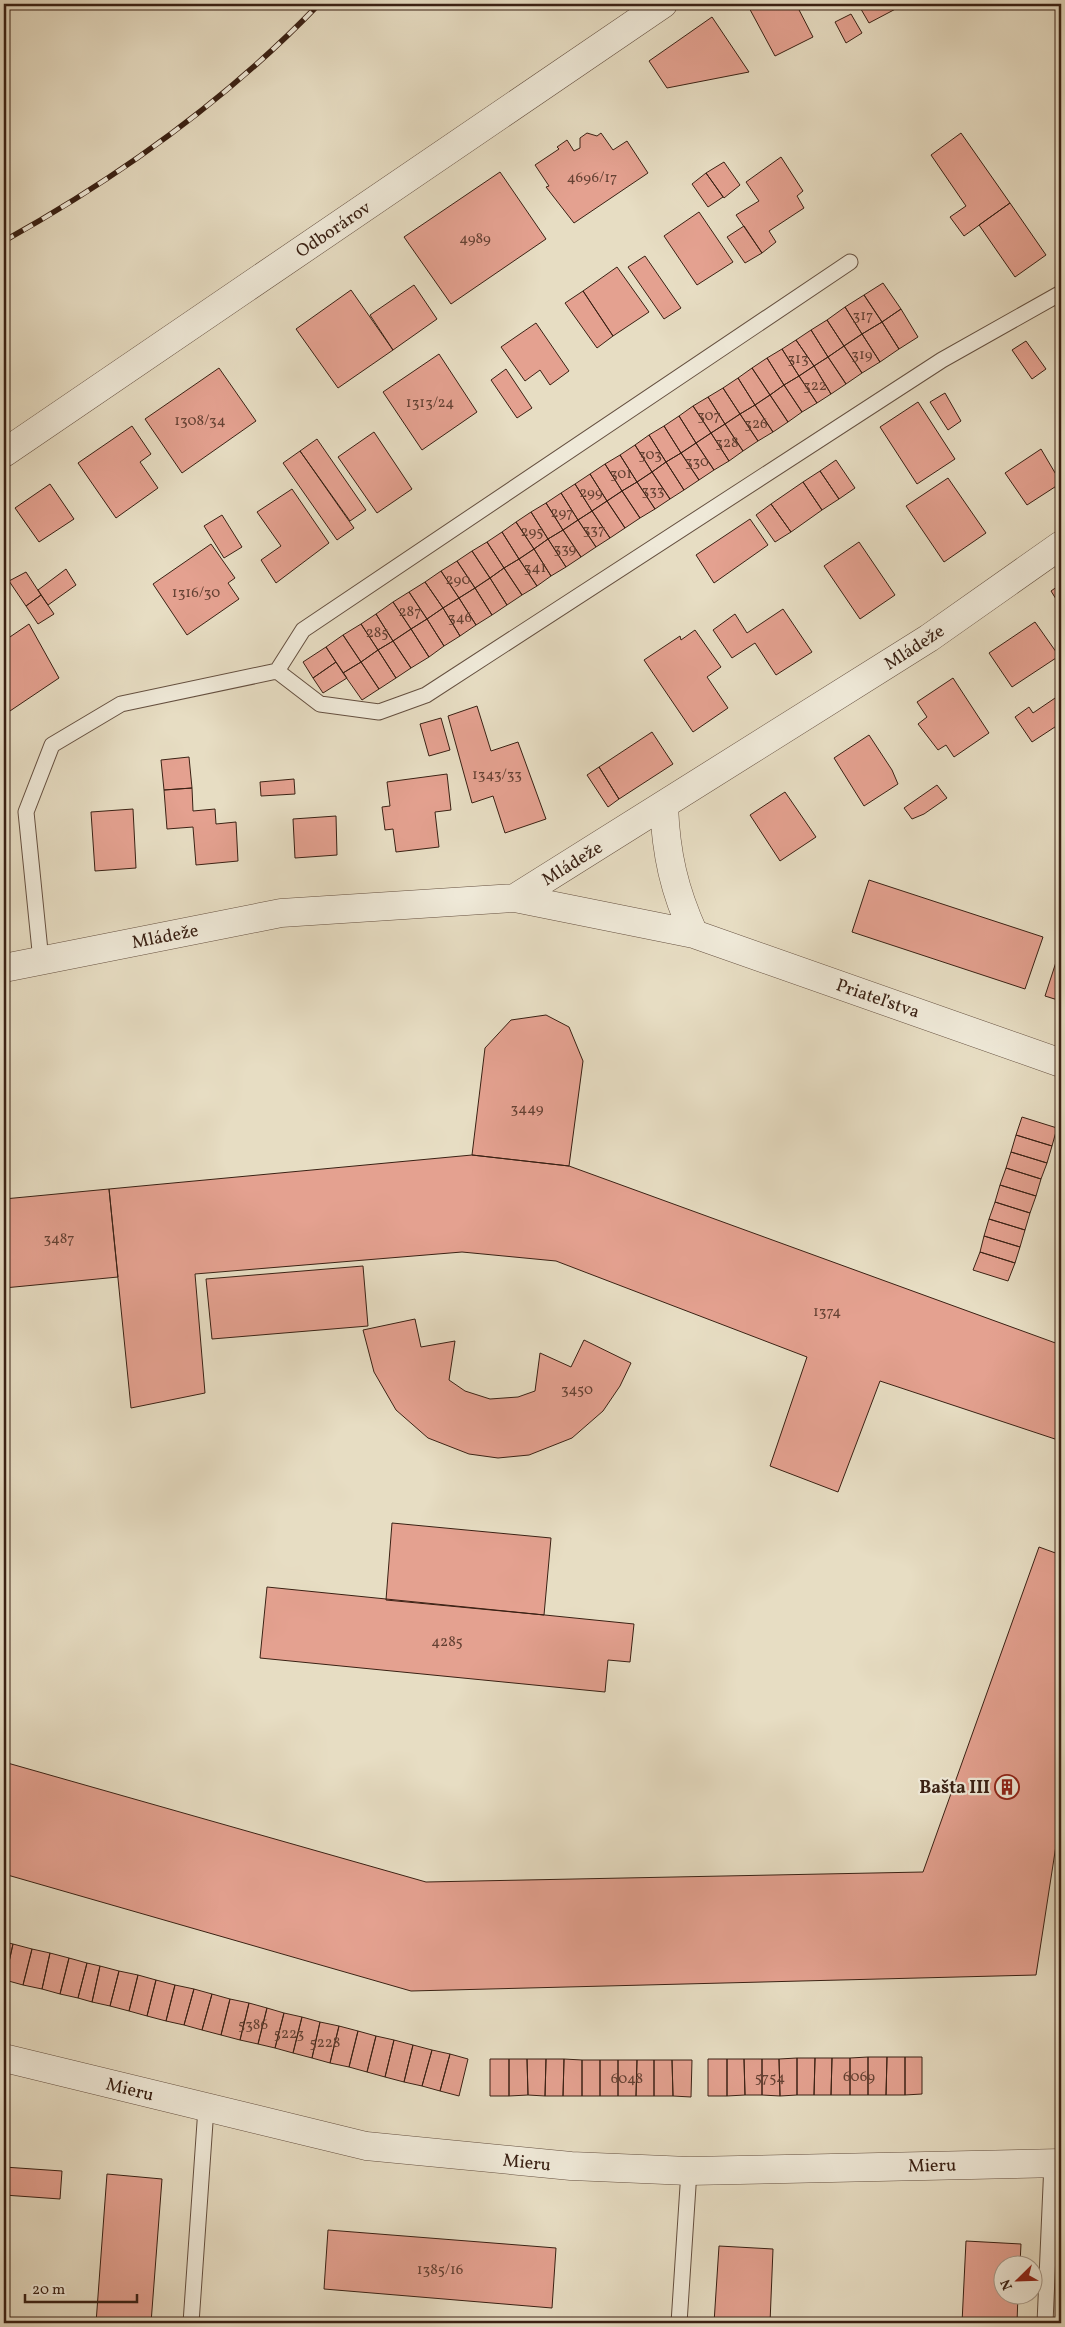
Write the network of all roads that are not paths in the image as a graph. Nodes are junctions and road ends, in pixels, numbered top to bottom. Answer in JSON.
{"nodes":[{"id":1,"x":663,"y":4,"type":"edge"},
{"id":2,"x":850,"y":262,"type":"dead end"},
{"id":3,"x":1061,"y":293,"type":"edge"},
{"id":4,"x":4,"y":453,"type":"edge"},
{"id":5,"x":1061,"y":545,"type":"edge"},
{"id":6,"x":277,"y":671,"type":"junction"},
{"id":7,"x":664,"y":806,"type":"junction"},
{"id":8,"x":515,"y":898,"type":"junction"},
{"id":9,"x":694,"y":934,"type":"junction"},
{"id":10,"x":41,"y":961,"type":"junction"},
{"id":11,"x":4,"y":968,"type":"edge"},
{"id":12,"x":1061,"y":1062,"type":"edge"},
{"id":13,"x":4,"y":2058,"type":"edge"},
{"id":14,"x":206,"y":2108,"type":"junction"},
{"id":15,"x":1056,"y":2163,"type":"edge"},
{"id":16,"x":689,"y":2171,"type":"junction"},
{"id":17,"x":191,"y":2323,"type":"edge"},
{"id":18,"x":679,"y":2323,"type":"edge"},
{"id":19,"x":1045,"y":2323,"type":"edge"}],
"edges":[{"from":1,"to":4,"type":"street","name":"Odborárov"},
{"from":2,"to":6,"type":"lane"},
{"from":3,"to":6,"type":"lane"},
{"from":5,"to":7,"type":"street","name":"Mládeže"},
{"from":6,"to":10,"type":"lane"},
{"from":7,"to":8,"type":"street","name":"Mládeže"},
{"from":7,"to":9,"type":"street"},
{"from":8,"to":9,"type":"street","name":"Priateľstva"},
{"from":8,"to":10,"type":"street","name":"Mládeže"},
{"from":9,"to":12,"type":"street","name":"Priateľstva"},
{"from":10,"to":11,"type":"street","name":"Mládeže"},
{"from":13,"to":14,"type":"street","name":"Mieru"},
{"from":14,"to":16,"type":"street","name":"Mieru"},
{"from":14,"to":17,"type":"lane"},
{"from":15,"to":16,"type":"street","name":"Mieru"},
{"from":15,"to":19,"type":"lane"},
{"from":16,"to":18,"type":"lane"}]}
